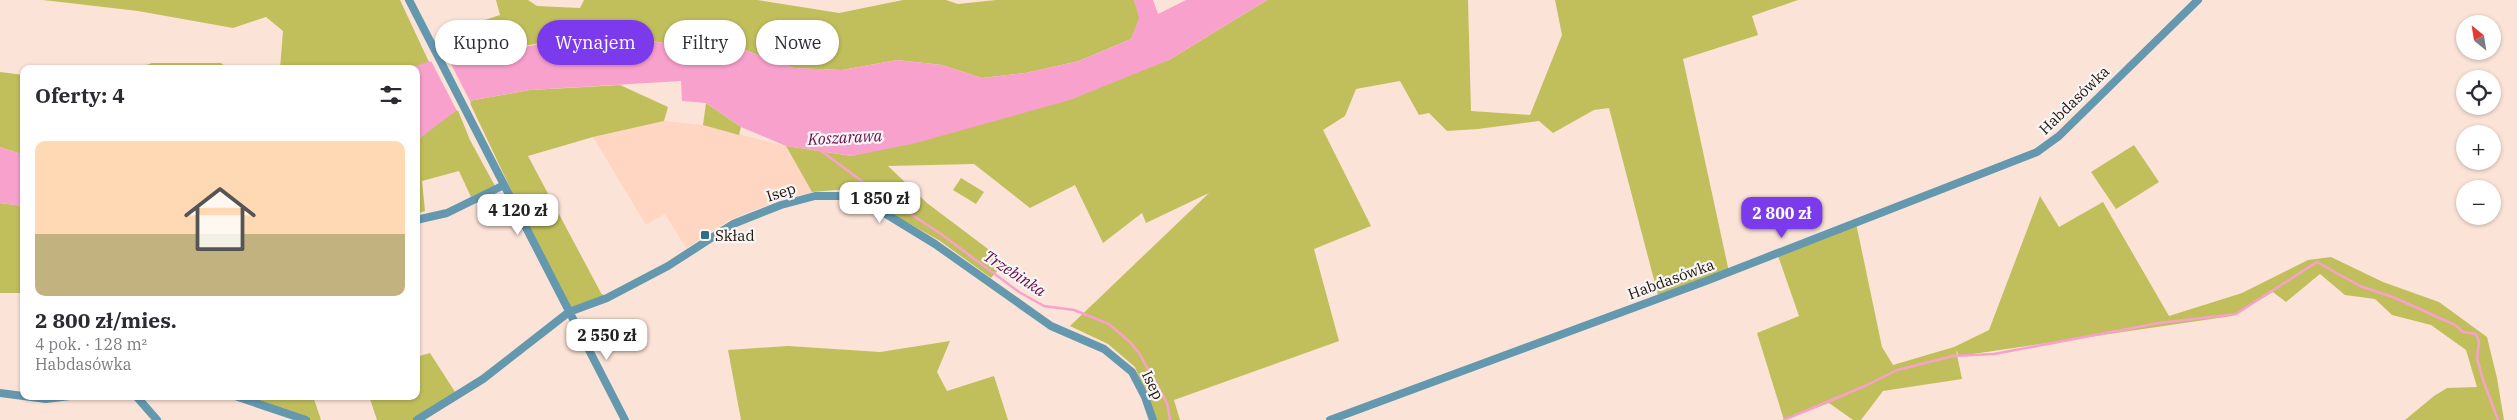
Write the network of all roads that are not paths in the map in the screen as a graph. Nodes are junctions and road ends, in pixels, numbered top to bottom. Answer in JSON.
{"nodes":[{"id":1,"x":408,"y":0,"type":"edge"},
{"id":2,"x":2198,"y":0,"type":"edge"},
{"id":3,"x":504,"y":185,"type":"junction"},
{"id":4,"x":420,"y":219,"type":"edge"},
{"id":5,"x":569,"y":312,"type":"junction"},
{"id":6,"x":0,"y":393,"type":"edge"},
{"id":7,"x":20,"y":396,"type":"edge"},
{"id":8,"x":140,"y":400,"type":"edge"},
{"id":9,"x":247,"y":400,"type":"edge"},
{"id":10,"x":157,"y":420,"type":"edge"},
{"id":11,"x":306,"y":420,"type":"edge"},
{"id":12,"x":417,"y":420,"type":"edge"},
{"id":13,"x":625,"y":420,"type":"edge"},
{"id":14,"x":1153,"y":420,"type":"edge"},
{"id":15,"x":1330,"y":420,"type":"edge"}],
"edges":[{"from":1,"to":3,"type":"street"},
{"from":2,"to":15,"type":"street","name":"Habdasówka"},
{"from":3,"to":4,"type":"street"},
{"from":3,"to":5,"type":"street"},
{"from":5,"to":12,"type":"street","name":"Isep"},
{"from":5,"to":13,"type":"street"},
{"from":5,"to":14,"type":"street","name":"Isep"},
{"from":6,"to":7,"type":"street"},
{"from":8,"to":10,"type":"street"},
{"from":9,"to":11,"type":"street"}]}
